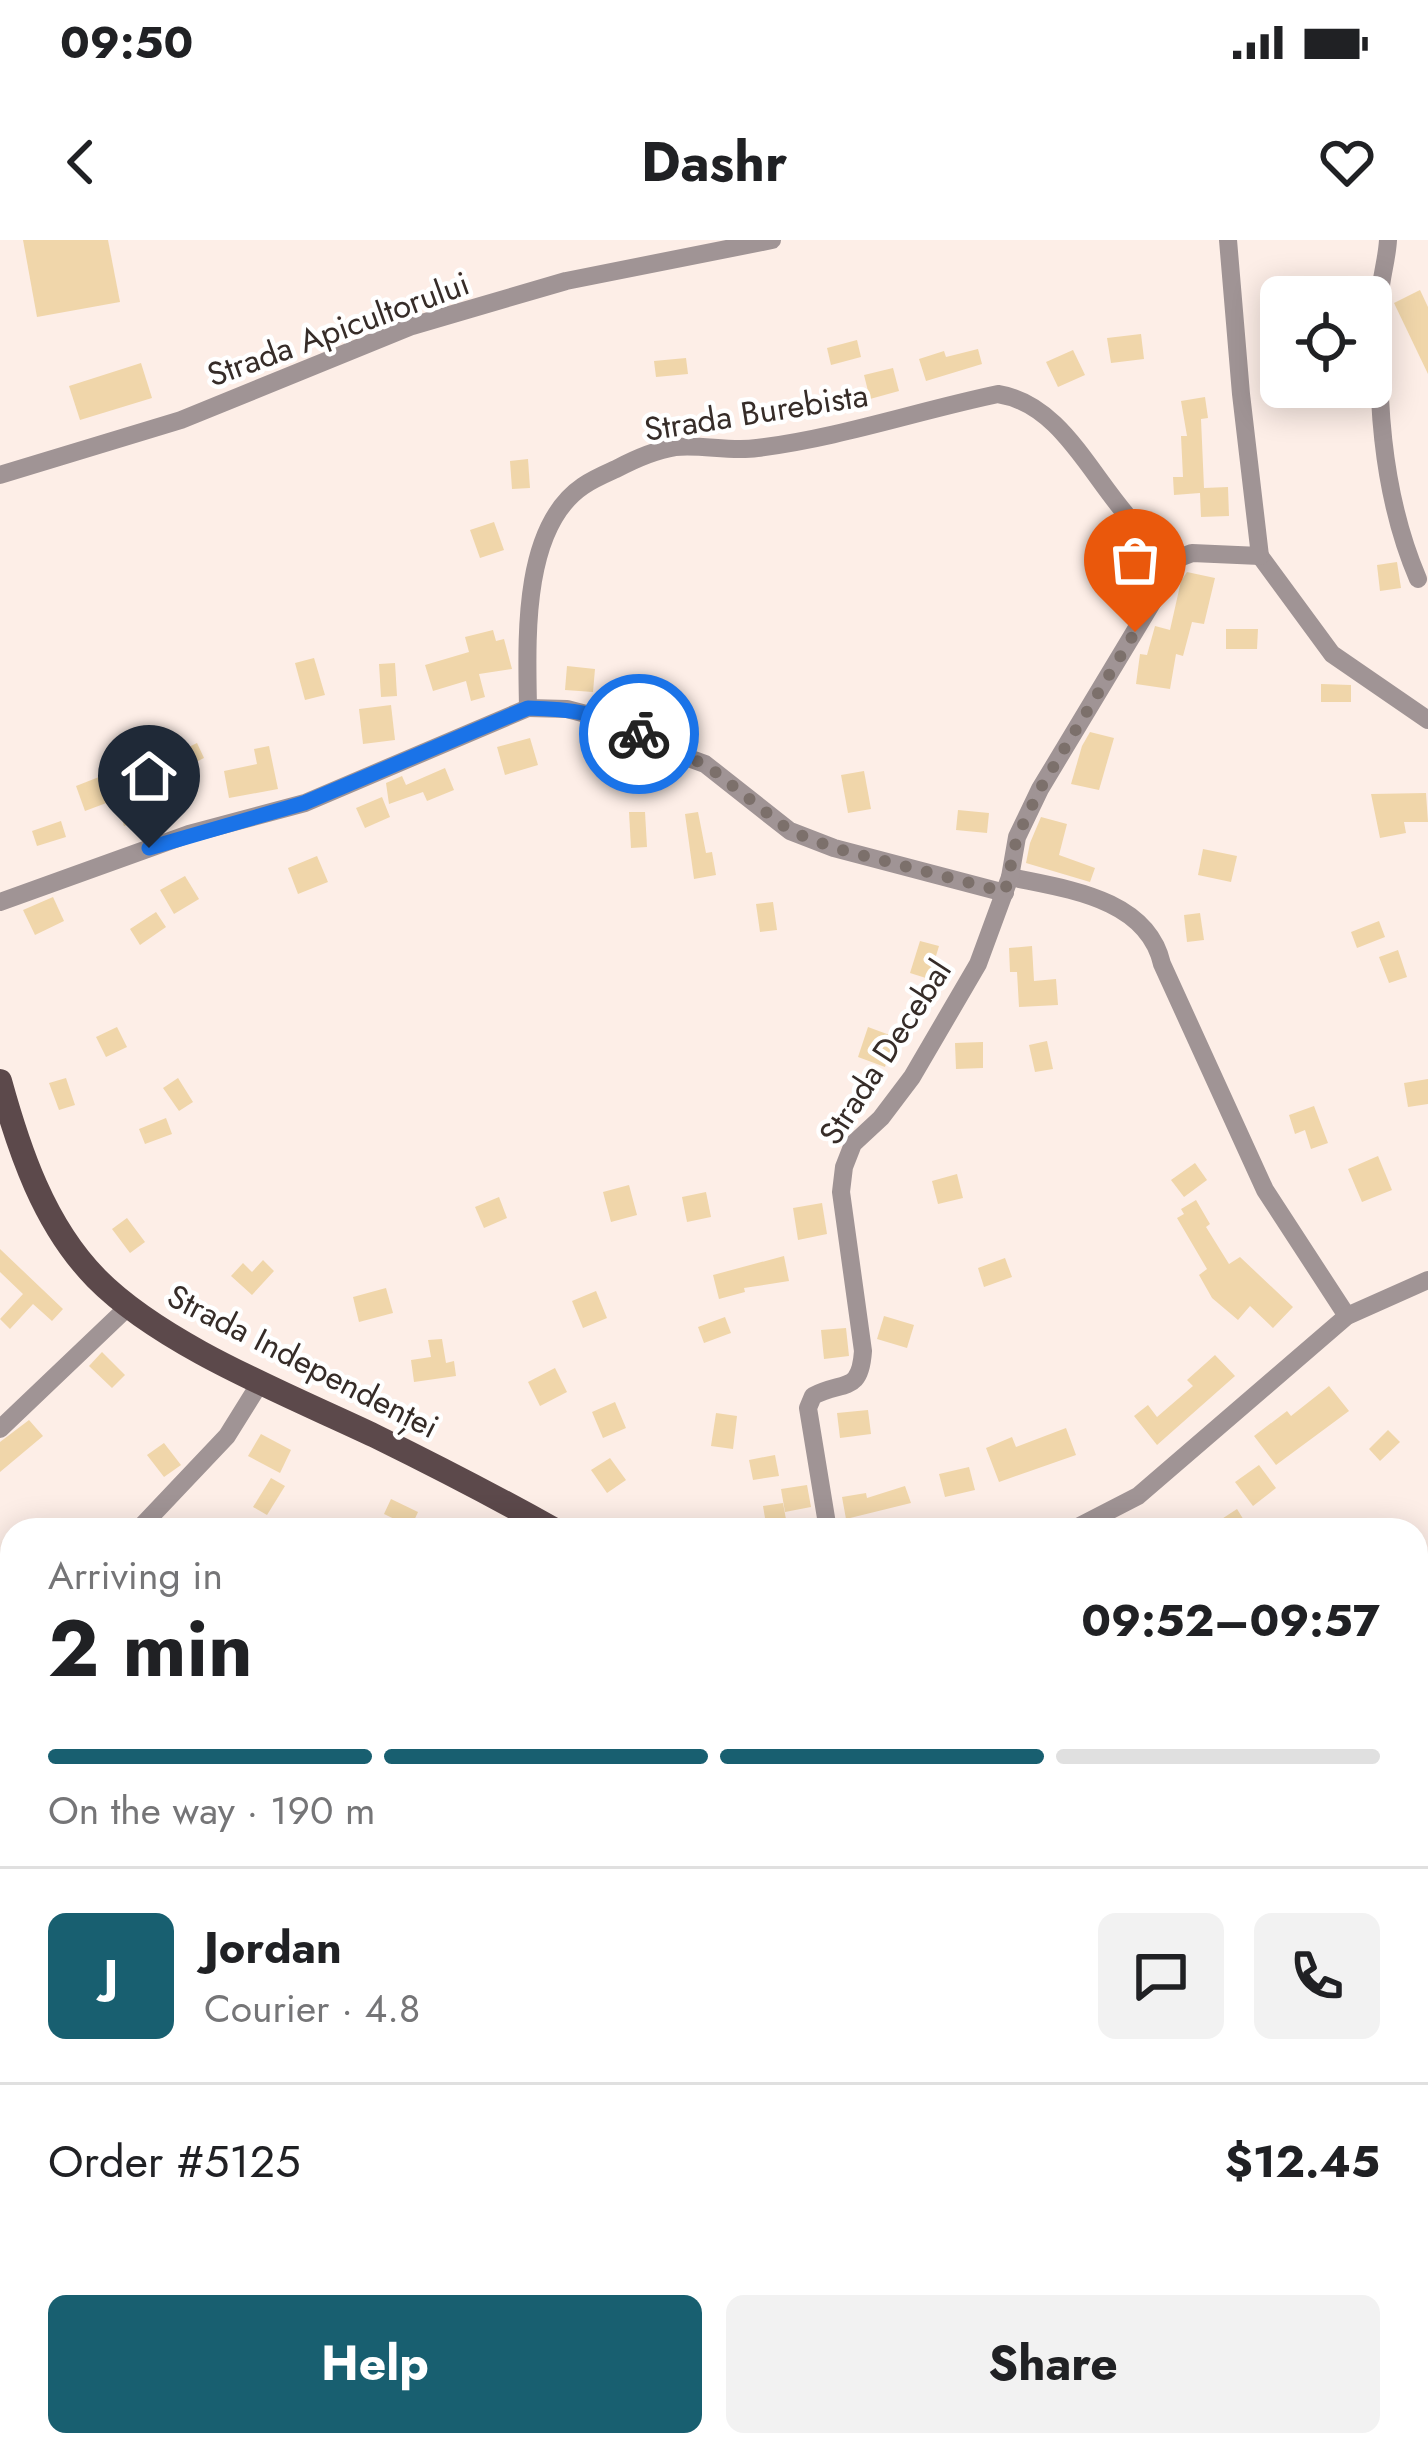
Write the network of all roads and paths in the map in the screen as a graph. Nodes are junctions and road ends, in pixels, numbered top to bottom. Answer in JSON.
{"nodes":[{"id":1,"x":772,"y":240,"type":"edge"},
{"id":2,"x":1228,"y":240,"type":"edge"},
{"id":3,"x":1388,"y":240,"type":"edge"},
{"id":4,"x":0,"y":475,"type":"edge"},
{"id":5,"x":1260,"y":556,"type":"junction"},
{"id":6,"x":1179,"y":558,"type":"junction"},
{"id":7,"x":1418,"y":579,"type":"dead end"},
{"id":8,"x":528,"y":708,"type":"junction"},
{"id":9,"x":1428,"y":719,"type":"edge"},
{"id":10,"x":1008,"y":885,"type":"junction"},
{"id":11,"x":0,"y":902,"type":"edge"},
{"id":12,"x":0,"y":1081,"type":"edge"},
{"id":13,"x":6,"y":1133,"type":"edge"},
{"id":14,"x":1428,"y":1280,"type":"edge"},
{"id":15,"x":129,"y":1306,"type":"junction"},
{"id":16,"x":1347,"y":1316,"type":"junction"},
{"id":17,"x":260,"y":1383,"type":"junction"},
{"id":18,"x":0,"y":1429,"type":"edge"},
{"id":19,"x":149,"y":1518,"type":"edge"},
{"id":20,"x":532,"y":1518,"type":"edge"},
{"id":21,"x":826,"y":1518,"type":"edge"},
{"id":22,"x":1095,"y":1518,"type":"edge"}],
"edges":[{"from":1,"to":4,"type":"street","name":"Strada Apicultorului"},
{"from":2,"to":5,"type":"street"},
{"from":3,"to":7,"type":"street"},
{"from":5,"to":6,"type":"street"},
{"from":5,"to":9,"type":"street"},
{"from":6,"to":8,"type":"street","name":"Strada Burebista"},
{"from":6,"to":10,"type":"street","name":"Strada Decebal"},
{"from":8,"to":10,"type":"street"},
{"from":8,"to":11,"type":"street"},
{"from":10,"to":16,"type":"street"},
{"from":10,"to":21,"type":"street","name":"Strada Decebal"},
{"from":12,"to":13,"type":"main road","name":"Strada Independenței"},
{"from":13,"to":15,"type":"main road","name":"Strada Independenței"},
{"from":14,"to":16,"type":"street"},
{"from":15,"to":17,"type":"main road","name":"Strada Independenței"},
{"from":15,"to":18,"type":"street"},
{"from":16,"to":22,"type":"street"},
{"from":17,"to":19,"type":"street"},
{"from":17,"to":20,"type":"main road","name":"Strada Independenței"}]}
